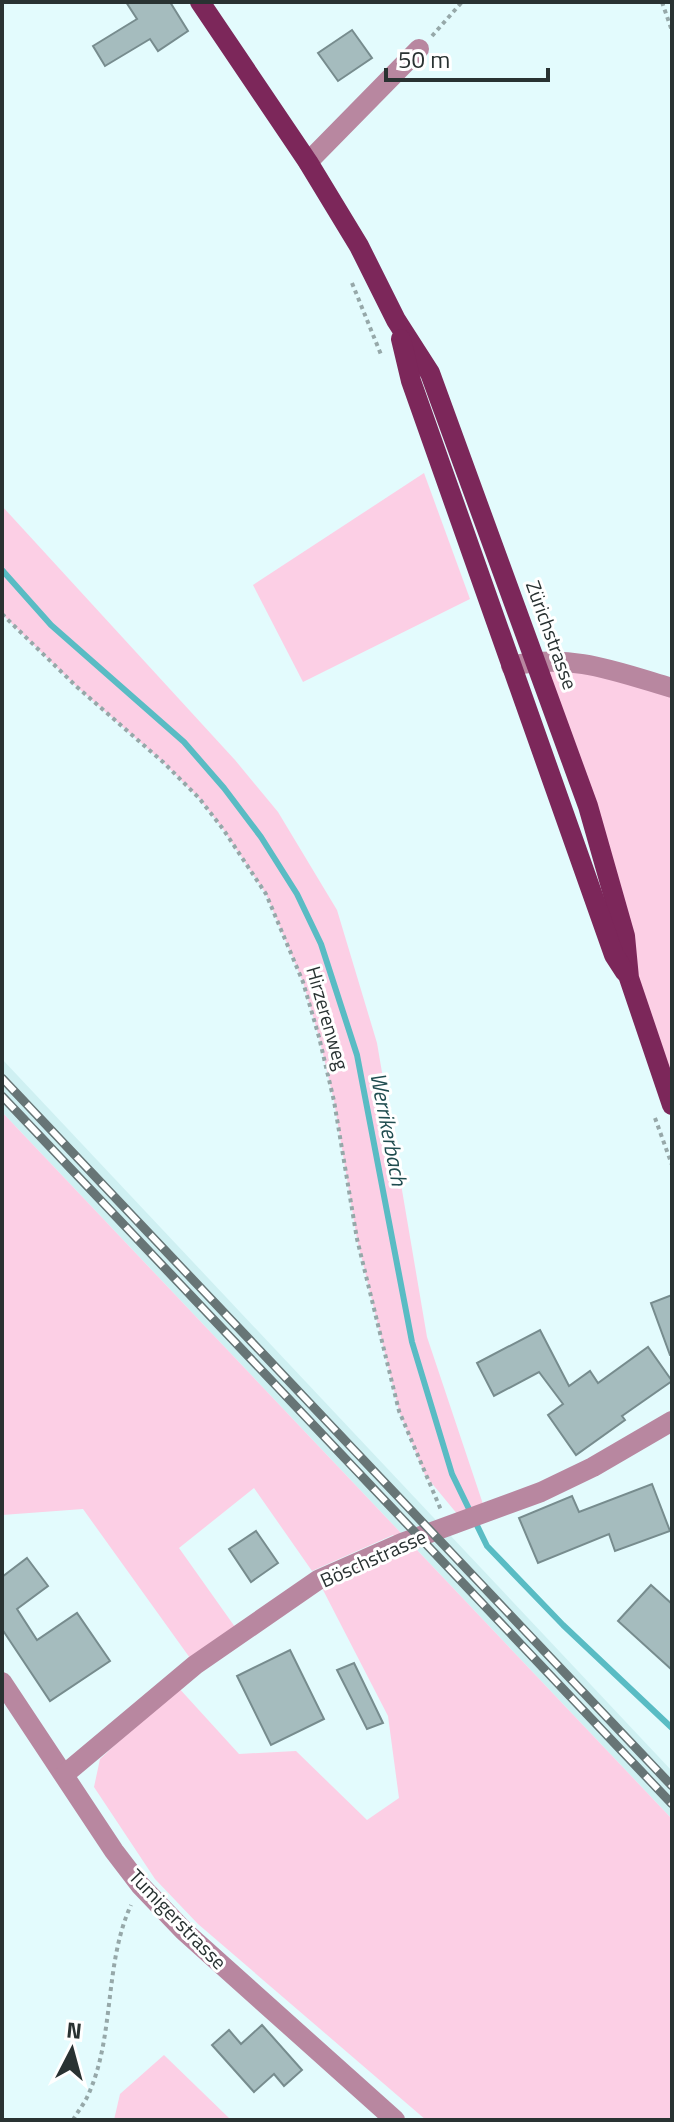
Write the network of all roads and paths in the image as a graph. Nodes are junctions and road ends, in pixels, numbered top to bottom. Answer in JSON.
{"nodes":[{"id":1,"x":200,"y":2,"type":"edge"},
{"id":2,"x":462,"y":2,"type":"edge"},
{"id":3,"x":663,"y":4,"type":"edge"},
{"id":4,"x":672,"y":10,"type":"edge"},
{"id":5,"x":672,"y":31,"type":"edge"},
{"id":6,"x":419,"y":49,"type":"joint"},
{"id":7,"x":308,"y":162,"type":"junction"},
{"id":8,"x":346,"y":270,"type":"dead end"},
{"id":9,"x":396,"y":320,"type":"junction"},
{"id":10,"x":385,"y":365,"type":"dead end"},
{"id":11,"x":2,"y":614,"type":"edge"},
{"id":12,"x":536,"y":661,"type":"junction"},
{"id":13,"x":511,"y":666,"type":"junction"},
{"id":14,"x":672,"y":688,"type":"edge"},
{"id":15,"x":629,"y":978,"type":"junction"},
{"id":16,"x":662,"y":1106,"type":"edge"},
{"id":17,"x":672,"y":1165,"type":"edge"},
{"id":18,"x":672,"y":1421,"type":"edge"},
{"id":19,"x":457,"y":1523,"type":"junction"},
{"id":20,"x":2,"y":1682,"type":"edge"},
{"id":21,"x":65,"y":1774,"type":"junction"},
{"id":22,"x":140,"y":1885,"type":"junction"},
{"id":23,"x":73,"y":2120,"type":"edge"},
{"id":24,"x":395,"y":2120,"type":"edge"}],
"edges":[{"from":1,"to":7,"type":"main road","name":"Zürichstrasse"},
{"from":2,"to":6,"type":"path"},
{"from":3,"to":4,"type":"path"},
{"from":3,"to":5,"type":"path"},
{"from":6,"to":7,"type":"street"},
{"from":7,"to":9,"type":"main road","name":"Zürichstrasse"},
{"from":8,"to":10,"type":"path"},
{"from":9,"to":12,"type":"main road","name":"Zürichstrasse"},
{"from":9,"to":13,"type":"main road","name":"Zürichstrasse"},
{"from":11,"to":19,"type":"path","name":"Hirzerenweg"},
{"from":12,"to":13,"type":"street"},
{"from":12,"to":14,"type":"street"},
{"from":12,"to":15,"type":"main road","name":"Zürichstrasse"},
{"from":13,"to":15,"type":"main road","name":"Zürichstrasse"},
{"from":15,"to":16,"type":"main road","name":"Zürichstrasse"},
{"from":16,"to":17,"type":"path"},
{"from":18,"to":19,"type":"street","name":"Böschstrasse"},
{"from":19,"to":21,"type":"street","name":"Böschstrasse"},
{"from":20,"to":21,"type":"street","name":"Tumigerstrasse"},
{"from":21,"to":22,"type":"street","name":"Tumigerstrasse"},
{"from":22,"to":23,"type":"path"},
{"from":22,"to":24,"type":"street","name":"Tumigerstrasse"}]}
